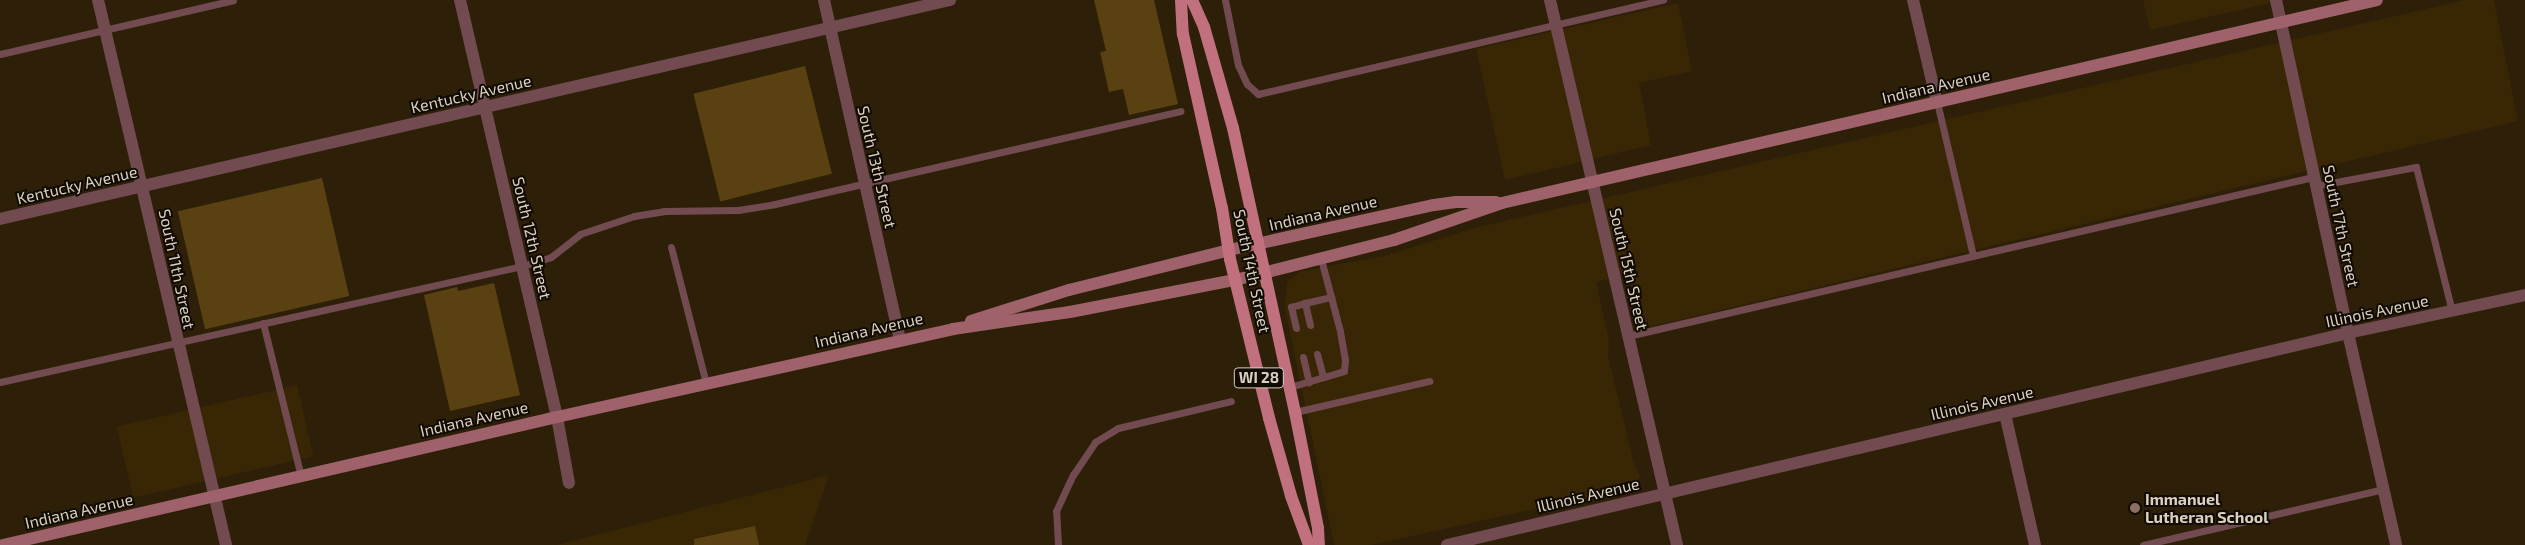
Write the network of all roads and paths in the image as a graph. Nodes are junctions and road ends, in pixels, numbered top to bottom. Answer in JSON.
{"nodes":[{"id":1,"x":98,"y":0,"type":"edge"},
{"id":2,"x":233,"y":0,"type":"edge"},
{"id":3,"x":460,"y":0,"type":"edge"},
{"id":4,"x":824,"y":0,"type":"edge"},
{"id":5,"x":950,"y":0,"type":"edge"},
{"id":6,"x":1182,"y":0,"type":"edge"},
{"id":7,"x":1192,"y":0,"type":"edge"},
{"id":8,"x":1225,"y":0,"type":"edge"},
{"id":9,"x":1550,"y":0,"type":"edge"},
{"id":10,"x":1663,"y":0,"type":"edge"},
{"id":11,"x":1913,"y":0,"type":"edge"},
{"id":12,"x":2276,"y":0,"type":"edge"},
{"id":13,"x":2377,"y":0,"type":"edge"},
{"id":14,"x":2281,"y":22,"type":"junction"},
{"id":15,"x":1555,"y":24,"type":"junction"},
{"id":16,"x":830,"y":28,"type":"junction"},
{"id":17,"x":105,"y":30,"type":"junction"},
{"id":18,"x":0,"y":54,"type":"edge"},
{"id":19,"x":1936,"y":102,"type":"junction"},
{"id":20,"x":485,"y":107,"type":"junction"},
{"id":21,"x":1180,"y":111,"type":"dead end"},
{"id":22,"x":2314,"y":182,"type":"junction"},
{"id":23,"x":1592,"y":183,"type":"junction"},
{"id":24,"x":865,"y":184,"type":"junction"},
{"id":25,"x":142,"y":186,"type":"junction"},
{"id":26,"x":1502,"y":203,"type":"junction"},
{"id":27,"x":0,"y":219,"type":"edge"},
{"id":28,"x":1258,"y":244,"type":"junction"},
{"id":29,"x":671,"y":247,"type":"dead end"},
{"id":30,"x":1229,"y":250,"type":"junction"},
{"id":31,"x":1972,"y":256,"type":"junction"},
{"id":32,"x":1321,"y":259,"type":"junction"},
{"id":33,"x":522,"y":266,"type":"junction"},
{"id":34,"x":1265,"y":273,"type":"junction"},
{"id":35,"x":1235,"y":280,"type":"junction"},
{"id":36,"x":2525,"y":295,"type":"edge"},
{"id":37,"x":1331,"y":297,"type":"junction"},
{"id":38,"x":1305,"y":303,"type":"junction"},
{"id":39,"x":2452,"y":311,"type":"junction"},
{"id":40,"x":263,"y":323,"type":"junction"},
{"id":41,"x":1310,"y":325,"type":"dead end"},
{"id":42,"x":953,"y":328,"type":"junction"},
{"id":43,"x":1296,"y":328,"type":"dead end"},
{"id":44,"x":2348,"y":334,"type":"junction"},
{"id":45,"x":1628,"y":336,"type":"junction"},
{"id":46,"x":900,"y":340,"type":"junction"},
{"id":47,"x":177,"y":342,"type":"junction"},
{"id":48,"x":1317,"y":354,"type":"dead end"},
{"id":49,"x":1303,"y":357,"type":"dead end"},
{"id":50,"x":1323,"y":377,"type":"junction"},
{"id":51,"x":1429,"y":381,"type":"dead end"},
{"id":52,"x":0,"y":382,"type":"edge"},
{"id":53,"x":1309,"y":382,"type":"junction"},
{"id":54,"x":706,"y":383,"type":"junction"},
{"id":55,"x":1290,"y":387,"type":"junction"},
{"id":56,"x":1231,"y":401,"type":"dead end"},
{"id":57,"x":1295,"y":412,"type":"junction"},
{"id":58,"x":2005,"y":414,"type":"junction"},
{"id":59,"x":557,"y":416,"type":"junction"},
{"id":60,"x":300,"y":476,"type":"junction"},
{"id":61,"x":569,"y":484,"type":"dead end"},
{"id":62,"x":2383,"y":489,"type":"junction"},
{"id":63,"x":1665,"y":494,"type":"junction"},
{"id":64,"x":214,"y":496,"type":"junction"},
{"id":65,"x":3,"y":545,"type":"edge"},
{"id":66,"x":226,"y":545,"type":"edge"},
{"id":67,"x":1058,"y":545,"type":"edge"},
{"id":68,"x":1309,"y":545,"type":"edge"},
{"id":69,"x":1319,"y":545,"type":"edge"},
{"id":70,"x":1447,"y":545,"type":"edge"},
{"id":71,"x":1677,"y":545,"type":"edge"},
{"id":72,"x":2035,"y":545,"type":"edge"},
{"id":73,"x":2143,"y":545,"type":"edge"},
{"id":74,"x":2396,"y":545,"type":"edge"}],
"edges":[{"from":1,"to":17,"type":"street","name":"South 11th Street"},
{"from":2,"to":17,"type":"lane"},
{"from":3,"to":20,"type":"street","name":"South 12th Street"},
{"from":4,"to":16,"type":"street","name":"South 13th Street"},
{"from":5,"to":16,"type":"street","name":"Kentucky Avenue"},
{"from":6,"to":30,"type":"main road","name":"South 14th Street","number":"WI 28"},
{"from":7,"to":28,"type":"main road","name":"South 14th Street","number":"WI 28"},
{"from":8,"to":15,"type":"lane"},
{"from":9,"to":15,"type":"street","name":"South 15th Street"},
{"from":10,"to":15,"type":"lane"},
{"from":11,"to":19,"type":"street"},
{"from":12,"to":14,"type":"street","name":"South 17th Street"},
{"from":13,"to":14,"type":"main road","name":"Indiana Avenue"},
{"from":14,"to":19,"type":"main road","name":"Indiana Avenue"},
{"from":14,"to":22,"type":"street","name":"South 17th Street"},
{"from":15,"to":23,"type":"street","name":"South 15th Street"},
{"from":16,"to":20,"type":"street","name":"Kentucky Avenue"},
{"from":16,"to":24,"type":"street","name":"South 13th Street"},
{"from":17,"to":18,"type":"lane"},
{"from":17,"to":25,"type":"street","name":"South 11th Street"},
{"from":19,"to":23,"type":"main road","name":"Indiana Avenue"},
{"from":19,"to":31,"type":"lane"},
{"from":20,"to":25,"type":"street","name":"Kentucky Avenue"},
{"from":20,"to":33,"type":"street","name":"South 12th Street"},
{"from":21,"to":24,"type":"lane"},
{"from":22,"to":31,"type":"lane"},
{"from":22,"to":39,"type":"lane"},
{"from":22,"to":44,"type":"street","name":"South 17th Street"},
{"from":23,"to":26,"type":"main road","name":"Indiana Avenue"},
{"from":23,"to":45,"type":"street","name":"South 15th Street"},
{"from":24,"to":33,"type":"lane"},
{"from":24,"to":46,"type":"street","name":"South 13th Street"},
{"from":25,"to":27,"type":"street","name":"Kentucky Avenue"},
{"from":25,"to":47,"type":"street","name":"South 11th Street"},
{"from":26,"to":28,"type":"main road","name":"Indiana Avenue"},
{"from":26,"to":32,"type":"main road","name":"Indiana Avenue"},
{"from":28,"to":30,"type":"main road","name":"Indiana Avenue"},
{"from":28,"to":34,"type":"main road","name":"South 14th Street","number":"WI 28"},
{"from":29,"to":54,"type":"lane"},
{"from":30,"to":35,"type":"main road","name":"South 14th Street","number":"WI 28"},
{"from":30,"to":42,"type":"main road","name":"Indiana Avenue"},
{"from":31,"to":45,"type":"lane"},
{"from":32,"to":34,"type":"main road","name":"Indiana Avenue"},
{"from":32,"to":37,"type":"lane"},
{"from":33,"to":40,"type":"lane"},
{"from":33,"to":59,"type":"street","name":"South 12th Street"},
{"from":34,"to":35,"type":"main road","name":"Indiana Avenue"},
{"from":34,"to":55,"type":"main road","name":"South 14th Street","number":"WI 28"},
{"from":35,"to":42,"type":"main road","name":"Indiana Avenue"},
{"from":35,"to":68,"type":"main road","name":"South 14th Street","number":"WI 28"},
{"from":36,"to":39,"type":"street","name":"Illinois Avenue"},
{"from":37,"to":38,"type":"lane"},
{"from":37,"to":50,"type":"lane"},
{"from":38,"to":41,"type":"lane"},
{"from":38,"to":43,"type":"lane"},
{"from":39,"to":44,"type":"street","name":"Illinois Avenue"},
{"from":40,"to":47,"type":"lane"},
{"from":40,"to":60,"type":"lane"},
{"from":42,"to":46,"type":"main road","name":"Indiana Avenue"},
{"from":44,"to":58,"type":"street","name":"Illinois Avenue"},
{"from":44,"to":62,"type":"street","name":"South 17th Street"},
{"from":45,"to":63,"type":"street","name":"South 15th Street"},
{"from":46,"to":54,"type":"main road","name":"Indiana Avenue"},
{"from":47,"to":52,"type":"lane"},
{"from":47,"to":64,"type":"street","name":"South 11th Street"},
{"from":48,"to":50,"type":"lane"},
{"from":49,"to":53,"type":"lane"},
{"from":50,"to":53,"type":"lane"},
{"from":51,"to":57,"type":"lane"},
{"from":53,"to":55,"type":"lane"},
{"from":54,"to":59,"type":"main road","name":"Indiana Avenue"},
{"from":55,"to":57,"type":"main road","name":"South 14th Street","number":"WI 28"},
{"from":56,"to":67,"type":"lane"},
{"from":57,"to":69,"type":"main road","name":"South 14th Street","number":"WI 28"},
{"from":58,"to":63,"type":"street","name":"Illinois Avenue"},
{"from":58,"to":72,"type":"street"},
{"from":59,"to":60,"type":"main road","name":"Indiana Avenue"},
{"from":59,"to":61,"type":"street","name":"South 12th Street"},
{"from":60,"to":64,"type":"main road","name":"Indiana Avenue"},
{"from":62,"to":73,"type":"lane"},
{"from":62,"to":74,"type":"street","name":"South 17th Street"},
{"from":63,"to":70,"type":"street","name":"Illinois Avenue"},
{"from":63,"to":71,"type":"street","name":"South 15th Street"},
{"from":64,"to":65,"type":"main road","name":"Indiana Avenue"},
{"from":64,"to":66,"type":"street","name":"South 11th Street"}]}
